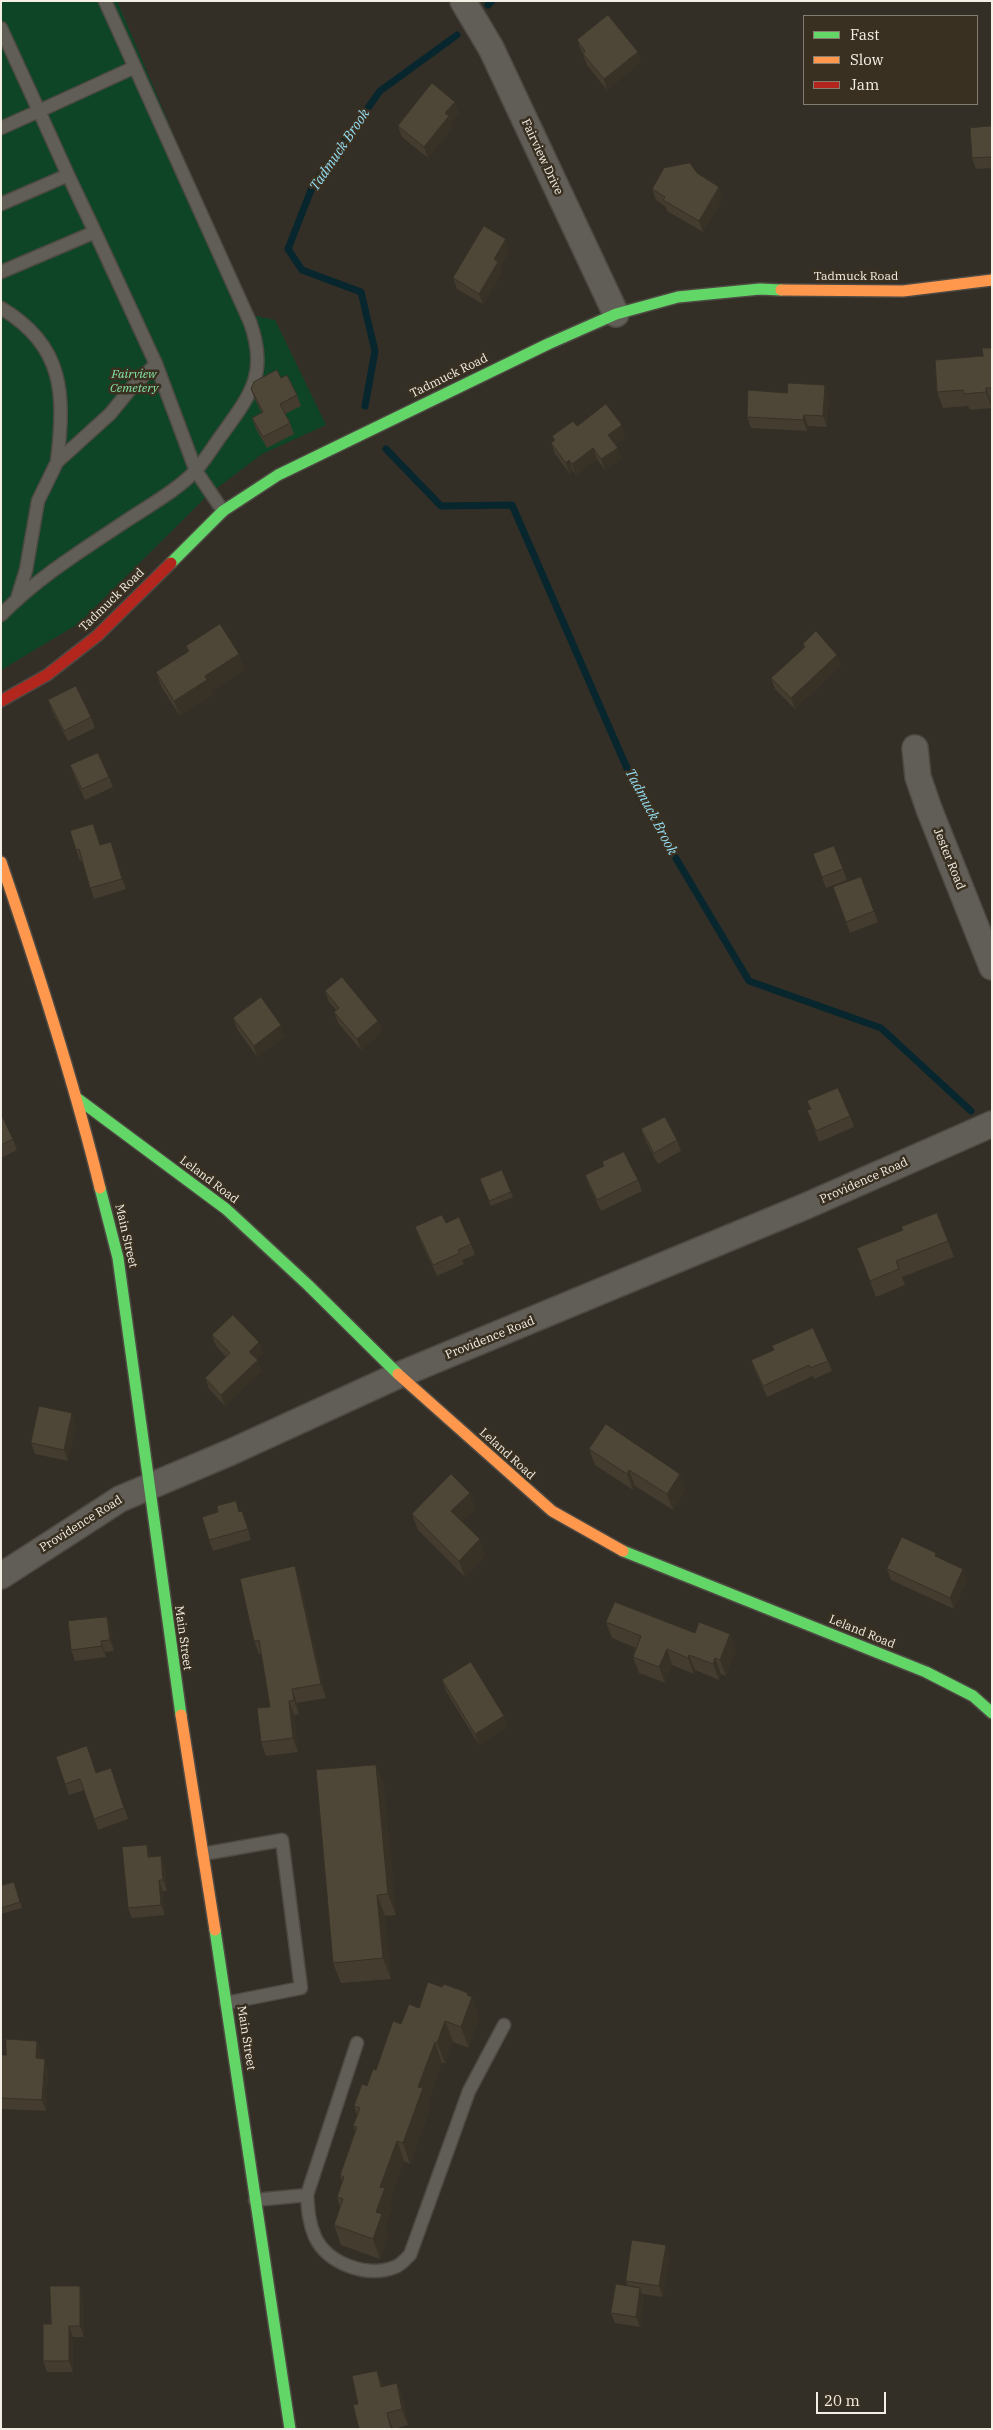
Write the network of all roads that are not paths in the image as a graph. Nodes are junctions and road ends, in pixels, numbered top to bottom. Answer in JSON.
{"nodes":[{"id":1,"x":105,"y":1,"type":"edge"},
{"id":2,"x":463,"y":1,"type":"edge"},
{"id":3,"x":1,"y":28,"type":"edge"},
{"id":4,"x":135,"y":67,"type":"junction"},
{"id":5,"x":39,"y":111,"type":"junction"},
{"id":6,"x":1,"y":128,"type":"edge"},
{"id":7,"x":68,"y":175,"type":"junction"},
{"id":8,"x":1,"y":204,"type":"edge"},
{"id":9,"x":95,"y":232,"type":"junction"},
{"id":10,"x":1,"y":272,"type":"edge"},
{"id":11,"x":992,"y":280,"type":"edge"},
{"id":12,"x":1,"y":308,"type":"edge"},
{"id":13,"x":616,"y":314,"type":"junction"},
{"id":14,"x":156,"y":364,"type":"junction"},
{"id":15,"x":57,"y":462,"type":"junction"},
{"id":16,"x":196,"y":471,"type":"junction"},
{"id":17,"x":223,"y":511,"type":"junction"},
{"id":18,"x":17,"y":599,"type":"junction"},
{"id":19,"x":1,"y":615,"type":"edge"},
{"id":20,"x":1,"y":701,"type":"edge"},
{"id":21,"x":915,"y":748,"type":"dead end"},
{"id":22,"x":1,"y":862,"type":"edge"},
{"id":23,"x":8,"y":907,"type":"edge"},
{"id":24,"x":992,"y":966,"type":"edge"},
{"id":25,"x":78,"y":1099,"type":"junction"},
{"id":26,"x":992,"y":1124,"type":"edge"},
{"id":27,"x":399,"y":1375,"type":"junction"},
{"id":28,"x":148,"y":1487,"type":"junction"},
{"id":29,"x":1,"y":1576,"type":"edge"},
{"id":30,"x":992,"y":1713,"type":"edge"},
{"id":31,"x":202,"y":1854,"type":"junction"},
{"id":32,"x":226,"y":2003,"type":"junction"},
{"id":33,"x":504,"y":2025,"type":"dead end"},
{"id":34,"x":357,"y":2044,"type":"dead end"},
{"id":35,"x":307,"y":2195,"type":"junction"},
{"id":36,"x":255,"y":2200,"type":"junction"},
{"id":37,"x":290,"y":2429,"type":"edge"}],
"edges":[{"from":1,"to":4,"type":"lane"},
{"from":2,"to":13,"type":"street","name":"Fairview Drive"},
{"from":3,"to":5,"type":"lane"},
{"from":4,"to":5,"type":"lane"},
{"from":4,"to":16,"type":"lane"},
{"from":5,"to":6,"type":"lane"},
{"from":5,"to":7,"type":"lane"},
{"from":7,"to":8,"type":"lane"},
{"from":7,"to":9,"type":"lane"},
{"from":9,"to":10,"type":"lane"},
{"from":9,"to":14,"type":"lane"},
{"from":11,"to":13,"type":"street","name":"Tadmuck Road"},
{"from":12,"to":15,"type":"lane"},
{"from":13,"to":17,"type":"street","name":"Tadmuck Road"},
{"from":14,"to":15,"type":"lane"},
{"from":14,"to":16,"type":"lane"},
{"from":15,"to":18,"type":"lane"},
{"from":16,"to":17,"type":"lane"},
{"from":16,"to":18,"type":"lane"},
{"from":17,"to":20,"type":"street","name":"Tadmuck Road"},
{"from":18,"to":19,"type":"lane"},
{"from":21,"to":24,"type":"street","name":"Jester Road"},
{"from":22,"to":23,"type":"street","name":"Main Street"},
{"from":23,"to":25,"type":"street","name":"Main Street"},
{"from":25,"to":27,"type":"street","name":"Leland Road"},
{"from":25,"to":28,"type":"street","name":"Main Street"},
{"from":26,"to":27,"type":"street","name":"Providence Road"},
{"from":27,"to":28,"type":"street","name":"Providence Road"},
{"from":27,"to":30,"type":"street","name":"Leland Road"},
{"from":28,"to":29,"type":"street","name":"Providence Road"},
{"from":28,"to":31,"type":"street","name":"Main Street"},
{"from":31,"to":32,"type":"street","name":"Main Street"},
{"from":31,"to":32,"type":"lane"},
{"from":32,"to":36,"type":"street","name":"Main Street"},
{"from":33,"to":35,"type":"lane"},
{"from":34,"to":35,"type":"lane"},
{"from":35,"to":36,"type":"lane"},
{"from":36,"to":37,"type":"street","name":"Main Street"}]}
